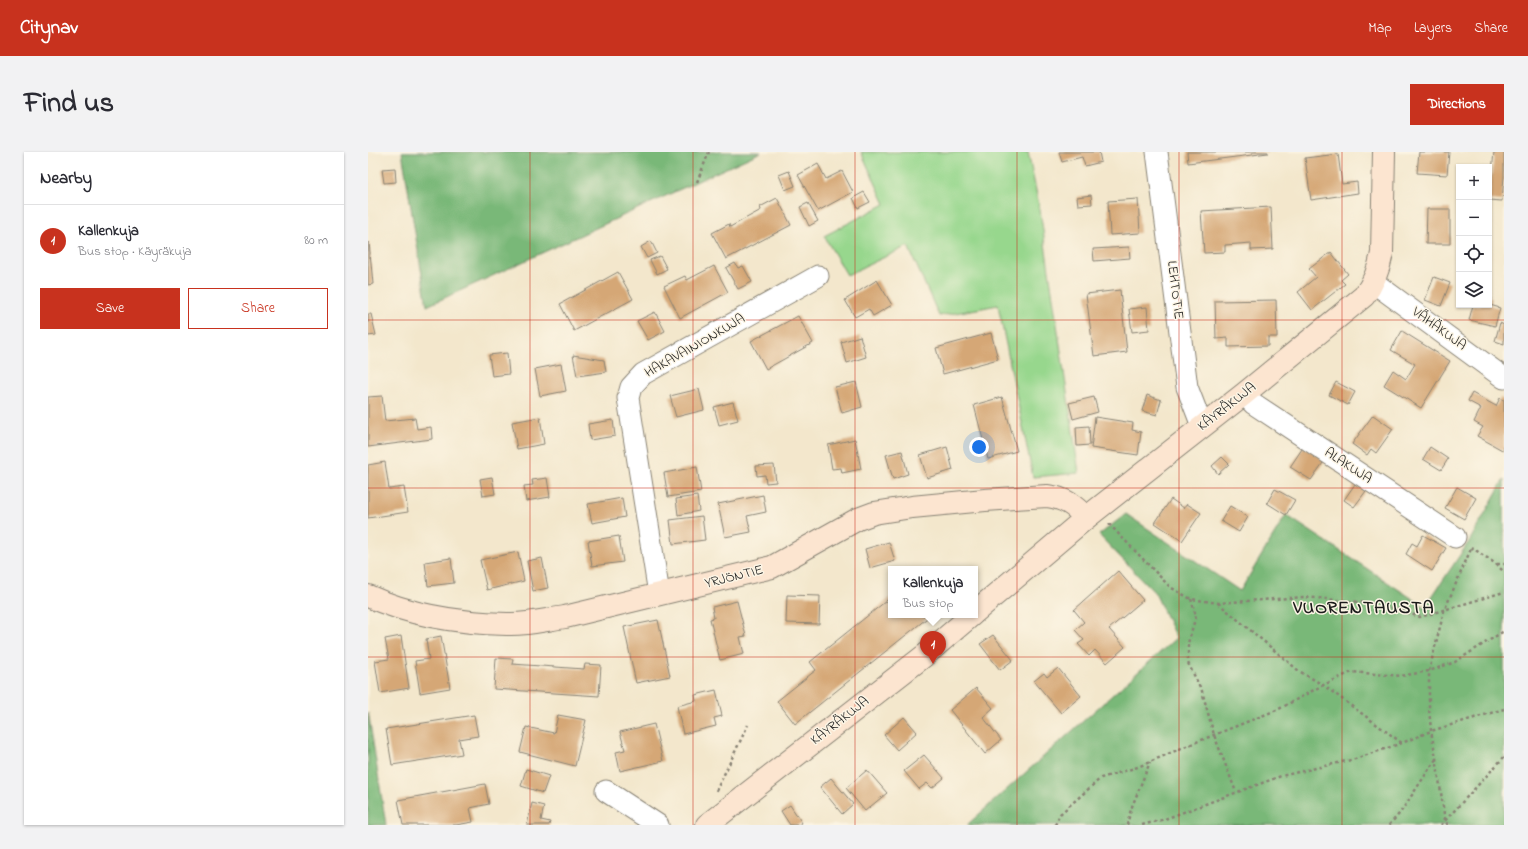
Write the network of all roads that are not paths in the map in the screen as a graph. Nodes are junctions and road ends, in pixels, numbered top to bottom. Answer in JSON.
{"nodes":[{"id":1,"x":1158,"y":152,"type":"edge"},
{"id":2,"x":1384,"y":152,"type":"edge"},
{"id":3,"x":818,"y":276,"type":"dead end"},
{"id":4,"x":1373,"y":282,"type":"junction"},
{"id":5,"x":1504,"y":378,"type":"edge"},
{"id":6,"x":1244,"y":394,"type":"junction"},
{"id":7,"x":1202,"y":426,"type":"junction"},
{"id":8,"x":1096,"y":519,"type":"junction"},
{"id":9,"x":1463,"y":542,"type":"road end"},
{"id":10,"x":658,"y":594,"type":"junction"},
{"id":11,"x":368,"y":596,"type":"edge"},
{"id":12,"x":978,"y":610,"type":"edge"},
{"id":13,"x":968,"y":618,"type":"edge"},
{"id":14,"x":606,"y":791,"type":"dead end"},
{"id":15,"x":658,"y":825,"type":"edge"},
{"id":16,"x":707,"y":825,"type":"edge"}],
"edges":[{"from":1,"to":7,"type":"street","name":"LEHTOTIE"},
{"from":2,"to":4,"type":"street","name":"KÄYRÄKUJA"},
{"from":3,"to":10,"type":"street","name":"HAKAVAINIONKUJA"},
{"from":4,"to":5,"type":"street","name":"VÄHÄKUJA"},
{"from":4,"to":6,"type":"street","name":"KÄYRÄKUJA"},
{"from":6,"to":7,"type":"street","name":"KÄYRÄKUJA"},
{"from":6,"to":9,"type":"street","name":"ALAKUJA"},
{"from":7,"to":8,"type":"street","name":"KÄYRÄKUJA"},
{"from":8,"to":10,"type":"street","name":"YRJÖNTIE"},
{"from":8,"to":12,"type":"street","name":"KÄYRÄKUJA"},
{"from":10,"to":11,"type":"street","name":"YRJÖNTIE"},
{"from":13,"to":16,"type":"street","name":"KÄYRÄKUJA"},
{"from":14,"to":15,"type":"street"}]}
